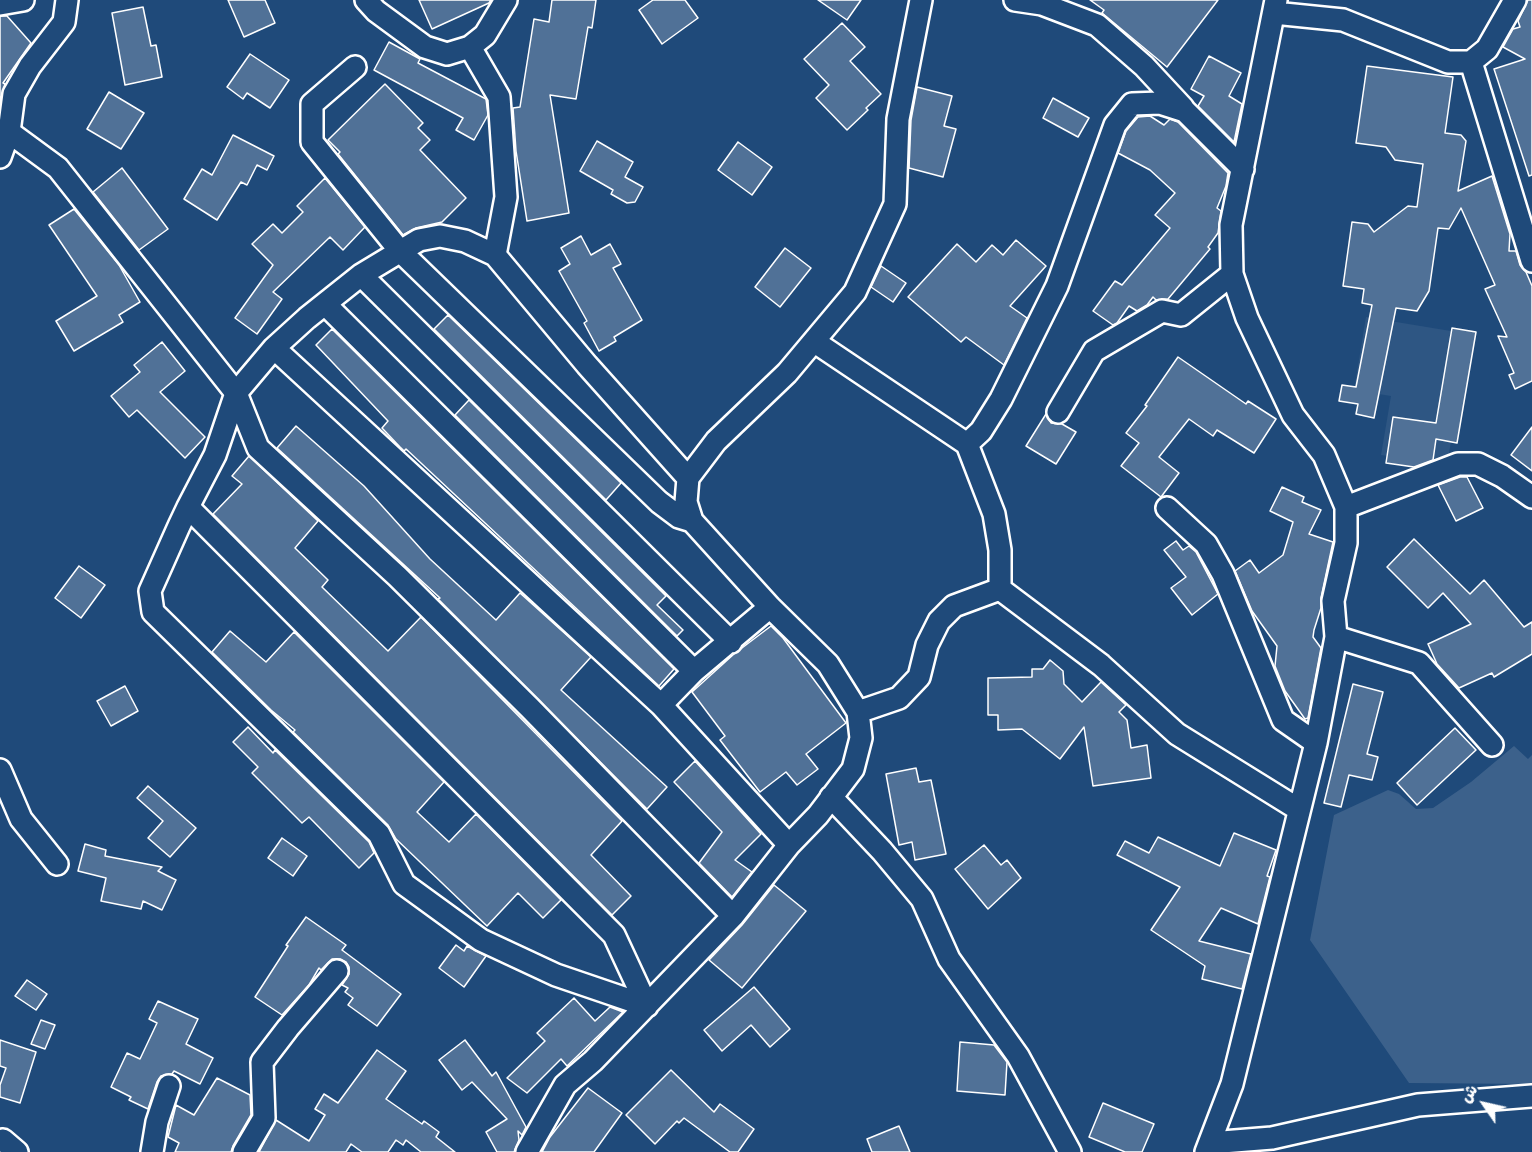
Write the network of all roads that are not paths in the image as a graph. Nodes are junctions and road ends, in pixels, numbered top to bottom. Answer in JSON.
{"nodes":[{"id":1,"x":23,"y":0,"type":"edge"},
{"id":2,"x":67,"y":0,"type":"edge"},
{"id":3,"x":366,"y":0,"type":"edge"},
{"id":4,"x":506,"y":0,"type":"edge"},
{"id":5,"x":921,"y":0,"type":"edge"},
{"id":6,"x":1015,"y":0,"type":"edge"},
{"id":7,"x":1515,"y":0,"type":"edge"},
{"id":8,"x":0,"y":4,"type":"edge"},
{"id":9,"x":1275,"y":6,"type":"edge"},
{"id":10,"x":470,"y":47,"type":"junction"},
{"id":11,"x":1471,"y":62,"type":"junction"},
{"id":12,"x":355,"y":67,"type":"dead end"},
{"id":13,"x":1185,"y":111,"type":"junction"},
{"id":14,"x":9,"y":132,"type":"junction"},
{"id":15,"x":0,"y":157,"type":"edge"},
{"id":16,"x":1244,"y":169,"type":"junction"},
{"id":17,"x":400,"y":251,"type":"junction"},
{"id":18,"x":495,"y":255,"type":"junction"},
{"id":19,"x":1532,"y":261,"type":"edge"},
{"id":20,"x":1232,"y":274,"type":"junction"},
{"id":21,"x":361,"y":275,"type":"junction"},
{"id":22,"x":325,"y":304,"type":"junction"},
{"id":23,"x":815,"y":342,"type":"junction"},
{"id":24,"x":274,"y":348,"type":"junction"},
{"id":25,"x":236,"y":393,"type":"junction"},
{"id":26,"x":1058,"y":412,"type":"dead end"},
{"id":27,"x":967,"y":444,"type":"junction"},
{"id":28,"x":688,"y":478,"type":"junction"},
{"id":29,"x":1532,"y":497,"type":"edge"},
{"id":30,"x":188,"y":507,"type":"junction"},
{"id":31,"x":1346,"y":507,"type":"junction"},
{"id":32,"x":1167,"y":508,"type":"dead end"},
{"id":33,"x":692,"y":520,"type":"junction"},
{"id":34,"x":1000,"y":589,"type":"junction"},
{"id":35,"x":770,"y":607,"type":"junction"},
{"id":36,"x":1336,"y":637,"type":"junction"},
{"id":37,"x":731,"y":642,"type":"junction"},
{"id":38,"x":694,"y":671,"type":"junction"},
{"id":39,"x":661,"y":705,"type":"junction"},
{"id":40,"x":858,"y":712,"type":"junction"},
{"id":41,"x":1316,"y":743,"type":"junction"},
{"id":42,"x":1492,"y":746,"type":"dead end"},
{"id":43,"x":0,"y":770,"type":"edge"},
{"id":44,"x":831,"y":797,"type":"junction"},
{"id":45,"x":1298,"y":809,"type":"junction"},
{"id":46,"x":789,"y":845,"type":"junction"},
{"id":47,"x":57,"y":864,"type":"dead end"},
{"id":48,"x":733,"y":916,"type":"junction"},
{"id":49,"x":337,"y":971,"type":"dead end"},
{"id":50,"x":647,"y":1006,"type":"junction"},
{"id":51,"x":169,"y":1086,"type":"dead end"},
{"id":52,"x":1532,"y":1096,"type":"edge"},
{"id":53,"x":1208,"y":1147,"type":"edge"},
{"id":54,"x":152,"y":1152,"type":"edge"},
{"id":55,"x":244,"y":1152,"type":"edge"},
{"id":56,"x":527,"y":1152,"type":"edge"},
{"id":57,"x":1070,"y":1152,"type":"edge"}],
"edges":[{"from":1,"to":8,"type":"street"},
{"from":2,"to":14,"type":"street"},
{"from":3,"to":10,"type":"street"},
{"from":4,"to":10,"type":"street"},
{"from":5,"to":23,"type":"street"},
{"from":6,"to":13,"type":"street"},
{"from":7,"to":11,"type":"street"},
{"from":9,"to":11,"type":"street"},
{"from":9,"to":16,"type":"street"},
{"from":10,"to":18,"type":"street"},
{"from":11,"to":19,"type":"street"},
{"from":12,"to":17,"type":"street"},
{"from":13,"to":16,"type":"street"},
{"from":13,"to":27,"type":"street"},
{"from":14,"to":15,"type":"street"},
{"from":14,"to":25,"type":"street"},
{"from":16,"to":20,"type":"street"},
{"from":17,"to":18,"type":"street"},
{"from":17,"to":21,"type":"street"},
{"from":17,"to":33,"type":"street"},
{"from":18,"to":28,"type":"street"},
{"from":20,"to":26,"type":"street"},
{"from":20,"to":31,"type":"street"},
{"from":21,"to":22,"type":"street"},
{"from":21,"to":37,"type":"street"},
{"from":22,"to":24,"type":"street"},
{"from":22,"to":38,"type":"street"},
{"from":23,"to":27,"type":"street"},
{"from":23,"to":28,"type":"street"},
{"from":24,"to":25,"type":"street"},
{"from":24,"to":39,"type":"street"},
{"from":25,"to":30,"type":"street"},
{"from":25,"to":48,"type":"street"},
{"from":27,"to":34,"type":"street"},
{"from":28,"to":33,"type":"street"},
{"from":29,"to":31,"type":"street"},
{"from":30,"to":50,"type":"street"},
{"from":30,"to":50,"type":"street"},
{"from":31,"to":36,"type":"street"},
{"from":32,"to":41,"type":"street"},
{"from":33,"to":35,"type":"street"},
{"from":34,"to":40,"type":"street"},
{"from":34,"to":45,"type":"street"},
{"from":35,"to":37,"type":"street"},
{"from":35,"to":40,"type":"street"},
{"from":36,"to":41,"type":"street"},
{"from":36,"to":42,"type":"street"},
{"from":37,"to":38,"type":"street"},
{"from":38,"to":39,"type":"street"},
{"from":39,"to":46,"type":"street"},
{"from":40,"to":44,"type":"street"},
{"from":41,"to":45,"type":"street"},
{"from":43,"to":47,"type":"street"},
{"from":44,"to":46,"type":"street"},
{"from":44,"to":57,"type":"street"},
{"from":45,"to":53,"type":"street"},
{"from":46,"to":48,"type":"street"},
{"from":48,"to":50,"type":"street"},
{"from":49,"to":55,"type":"street"},
{"from":50,"to":56,"type":"street"},
{"from":51,"to":54,"type":"street"},
{"from":52,"to":53,"type":"street"}]}
